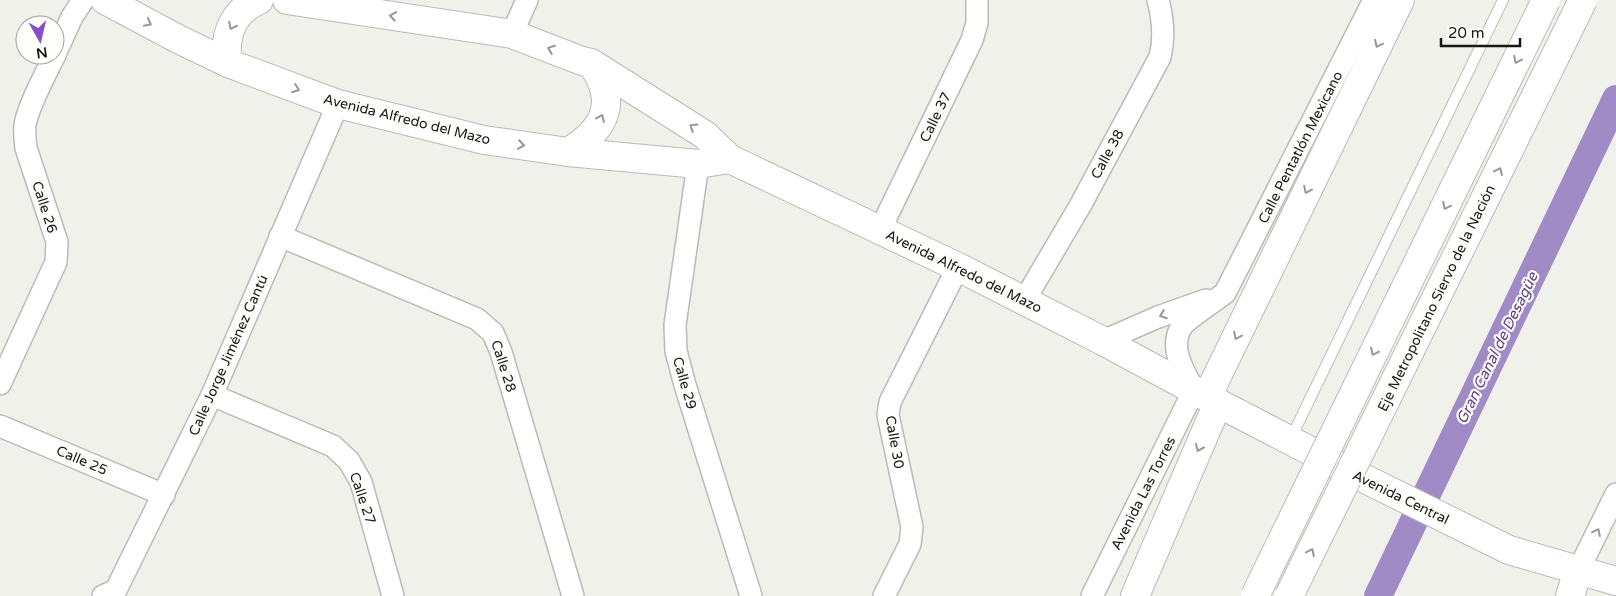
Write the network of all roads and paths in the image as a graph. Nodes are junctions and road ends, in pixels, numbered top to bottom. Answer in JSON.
{"nodes":[{"id":1,"x":83,"y":0,"type":"edge"},
{"id":2,"x":105,"y":0,"type":"edge"},
{"id":3,"x":259,"y":0,"type":"edge"},
{"id":4,"x":287,"y":0,"type":"edge"},
{"id":5,"x":527,"y":0,"type":"edge"},
{"id":6,"x":976,"y":0,"type":"edge"},
{"id":7,"x":1158,"y":0,"type":"edge"},
{"id":8,"x":1374,"y":0,"type":"edge"},
{"id":9,"x":1400,"y":0,"type":"edge"},
{"id":10,"x":1503,"y":0,"type":"edge"},
{"id":11,"x":1546,"y":0,"type":"edge"},
{"id":12,"x":1583,"y":0,"type":"edge"},
{"id":13,"x":65,"y":33,"type":"edge"},
{"id":14,"x":512,"y":34,"type":"junction"},
{"id":15,"x":228,"y":63,"type":"junction"},
{"id":16,"x":591,"y":63,"type":"junction"},
{"id":17,"x":51,"y":65,"type":"edge"},
{"id":18,"x":338,"y":104,"type":"junction"},
{"id":19,"x":568,"y":152,"type":"junction"},
{"id":20,"x":730,"y":159,"type":"junction"},
{"id":21,"x":698,"y":164,"type":"junction"},
{"id":22,"x":880,"y":230,"type":"junction"},
{"id":23,"x":280,"y":236,"type":"junction"},
{"id":24,"x":958,"y":267,"type":"junction"},
{"id":25,"x":1225,"y":293,"type":"junction"},
{"id":26,"x":1024,"y":301,"type":"junction"},
{"id":27,"x":1103,"y":341,"type":"junction"},
{"id":28,"x":0,"y":384,"type":"edge"},
{"id":29,"x":212,"y":395,"type":"junction"},
{"id":30,"x":1207,"y":397,"type":"junction"},
{"id":31,"x":0,"y":426,"type":"edge"},
{"id":32,"x":1290,"y":440,"type":"junction"},
{"id":33,"x":1616,"y":494,"type":"edge"},
{"id":34,"x":164,"y":495,"type":"junction"},
{"id":35,"x":1616,"y":581,"type":"edge"},
{"id":36,"x":1574,"y":583,"type":"edge"},
{"id":37,"x":114,"y":594,"type":"edge"},
{"id":38,"x":394,"y":596,"type":"edge"},
{"id":39,"x":573,"y":596,"type":"edge"},
{"id":40,"x":751,"y":596,"type":"edge"},
{"id":41,"x":884,"y":596,"type":"edge"},
{"id":42,"x":1092,"y":596,"type":"edge"},
{"id":43,"x":1135,"y":596,"type":"edge"},
{"id":44,"x":1255,"y":596,"type":"edge"},
{"id":45,"x":1289,"y":596,"type":"edge"}],
"edges":[{"from":1,"to":13,"type":"street","name":"Calle 26"},
{"from":2,"to":15,"type":"main road","name":"Avenida Alfredo del Mazo","one_way":true},
{"from":3,"to":15,"type":"main road","one_way":true},
{"from":14,"to":4,"type":"main road","name":"Avenida Alfredo del Mazo","one_way":true},
{"from":5,"to":14,"type":"street"},
{"from":6,"to":22,"type":"street","name":"Calle 37"},
{"from":7,"to":26,"type":"street","name":"Calle 38"},
{"from":8,"to":25,"type":"street","name":"Calle Pentatlón Mexicano"},
{"from":9,"to":30,"type":"main road","one_way":true},
{"from":10,"to":32,"type":"lane"},
{"from":11,"to":44,"type":"main road","one_way":true,"bridge":true},
{"from":45,"to":12,"type":"main road","name":"Eje Metropolitano Siervo de la Nación","one_way":true,"bridge":true},
{"from":16,"to":14,"type":"main road","name":"Avenida Alfredo del Mazo","one_way":true},
{"from":15,"to":18,"type":"main road","name":"Avenida Alfredo del Mazo","one_way":true},
{"from":19,"to":16,"type":"main road","one_way":true},
{"from":20,"to":16,"type":"main road","name":"Avenida Alfredo del Mazo","one_way":true},
{"from":17,"to":28,"type":"street","name":"Calle 26"},
{"from":18,"to":19,"type":"main road","name":"Avenida Alfredo del Mazo","one_way":true},
{"from":18,"to":23,"type":"street","name":"Calle Jorge Jiménez Cantú"},
{"from":19,"to":21,"type":"main road","name":"Avenida Alfredo del Mazo"},
{"from":20,"to":21,"type":"main road","name":"Avenida Alfredo del Mazo"},
{"from":20,"to":22,"type":"main road","name":"Avenida Alfredo del Mazo"},
{"from":21,"to":40,"type":"street","name":"Calle 29"},
{"from":22,"to":24,"type":"main road","name":"Avenida Alfredo del Mazo"},
{"from":23,"to":29,"type":"street","name":"Calle Jorge Jiménez Cantú"},
{"from":23,"to":39,"type":"street","name":"Calle 28"},
{"from":24,"to":26,"type":"main road","name":"Avenida Alfredo del Mazo"},
{"from":24,"to":41,"type":"street","name":"Calle 30"},
{"from":25,"to":27,"type":"street","one_way":true},
{"from":25,"to":30,"type":"street","name":"Calle Pentatlón Mexicano"},
{"from":26,"to":27,"type":"main road","name":"Avenida Alfredo del Mazo"},
{"from":27,"to":30,"type":"main road","name":"Avenida Alfredo del Mazo"},
{"from":29,"to":34,"type":"street","name":"Calle Jorge Jiménez Cantú"},
{"from":29,"to":38,"type":"street","name":"Calle 27"},
{"from":30,"to":32,"type":"main road","name":"Avenida Central"},
{"from":30,"to":42,"type":"street","name":"Avenida Las Torres"},
{"from":30,"to":43,"type":"main road","one_way":true},
{"from":31,"to":34,"type":"street","name":"Calle 25"},
{"from":32,"to":36,"type":"main road","name":"Avenida Central"},
{"from":36,"to":33,"type":"street","one_way":true},
{"from":34,"to":37,"type":"street","name":"Calle Jorge Jiménez Cantú"},
{"from":35,"to":36,"type":"main road","name":"Avenida Central"}]}
